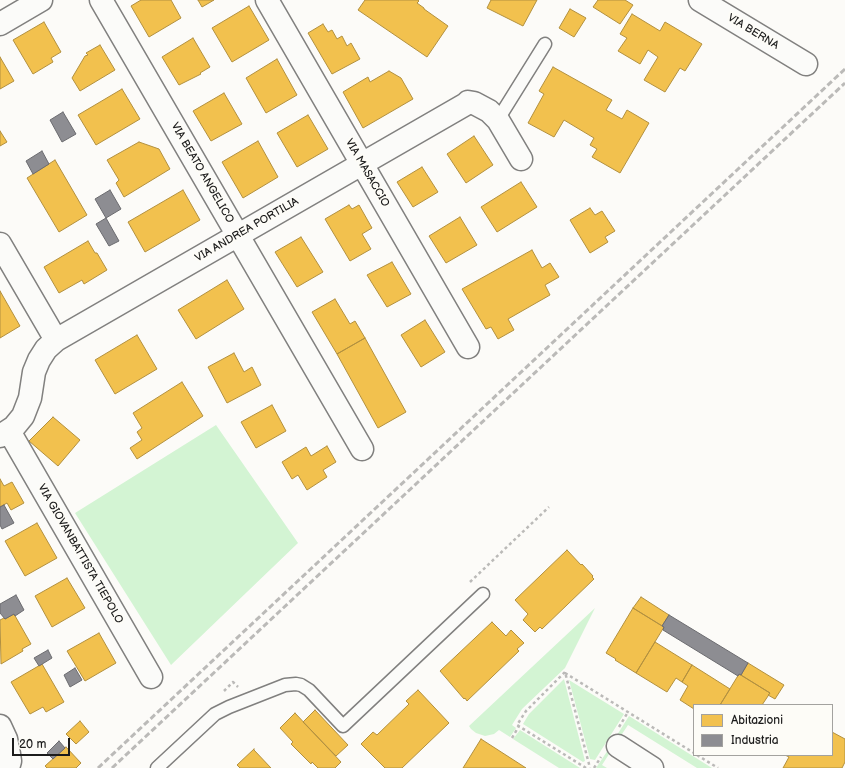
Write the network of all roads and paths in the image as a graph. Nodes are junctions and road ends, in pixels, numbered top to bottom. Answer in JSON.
{"nodes":[{"id":1,"x":41,"y":0,"type":"edge"},
{"id":2,"x":101,"y":0,"type":"edge"},
{"id":3,"x":267,"y":0,"type":"edge"},
{"id":4,"x":700,"y":0,"type":"edge"},
{"id":5,"x":0,"y":24,"type":"edge"},
{"id":6,"x":545,"y":44,"type":"dead end"},
{"id":7,"x":806,"y":64,"type":"dead end"},
{"id":8,"x":496,"y":118,"type":"junction"},
{"id":9,"x":521,"y":159,"type":"dead end"},
{"id":10,"x":362,"y":164,"type":"junction"},
{"id":11,"x":238,"y":236,"type":"junction"},
{"id":12,"x":0,"y":244,"type":"edge"},
{"id":13,"x":56,"y":340,"type":"junction"},
{"id":14,"x":468,"y":346,"type":"dead end"},
{"id":15,"x":4,"y":433,"type":"edge"},
{"id":16,"x":362,"y":449,"type":"dead end"},
{"id":17,"x":549,"y":506,"type":"dead end"},
{"id":18,"x":468,"y":584,"type":"dead end"},
{"id":19,"x":483,"y":594,"type":"dead end"},
{"id":20,"x":565,"y":672,"type":"junction"},
{"id":21,"x":151,"y":677,"type":"dead end"},
{"id":22,"x":241,"y":691,"type":"dead end"},
{"id":23,"x":222,"y":693,"type":"dead end"},
{"id":24,"x":0,"y":726,"type":"edge"},
{"id":25,"x":519,"y":726,"type":"junction"},
{"id":26,"x":512,"y":738,"type":"dead end"},
{"id":27,"x":618,"y":746,"type":"dead end"},
{"id":28,"x":693,"y":752,"type":"edge"},
{"id":29,"x":699,"y":756,"type":"edge"},
{"id":30,"x":8,"y":768,"type":"edge"},
{"id":31,"x":157,"y":768,"type":"edge"},
{"id":32,"x":586,"y":768,"type":"edge"},
{"id":33,"x":590,"y":768,"type":"edge"},
{"id":34,"x":652,"y":768,"type":"edge"},
{"id":35,"x":718,"y":768,"type":"edge"}],
"edges":[{"from":1,"to":5,"type":"street"},
{"from":2,"to":11,"type":"street","name":"VIA BEATO ANGELICO"},
{"from":3,"to":10,"type":"street","name":"VIA MASACCIO"},
{"from":4,"to":7,"type":"street","name":"VIA BERNA"},
{"from":6,"to":8,"type":"lane"},
{"from":8,"to":9,"type":"street","name":"VIA ANDREA PORTILIA"},
{"from":8,"to":10,"type":"street","name":"VIA ANDREA PORTILIA"},
{"from":10,"to":11,"type":"street","name":"VIA ANDREA PORTILIA"},
{"from":10,"to":14,"type":"street","name":"VIA MASACCIO"},
{"from":11,"to":13,"type":"street","name":"VIA ANDREA PORTILIA"},
{"from":11,"to":16,"type":"street","name":"VIA BEATO ANGELICO"},
{"from":12,"to":13,"type":"street"},
{"from":13,"to":15,"type":"street","name":"VIA ANDREA PORTILIA"},
{"from":15,"to":21,"type":"street","name":"VIA GIOVANBATTISTA TIEPOLO"},
{"from":17,"to":18,"type":"path"},
{"from":19,"to":31,"type":"lane"},
{"from":20,"to":25,"type":"path"},
{"from":20,"to":28,"type":"path"},
{"from":20,"to":33,"type":"path"},
{"from":22,"to":23,"type":"path"},
{"from":24,"to":30,"type":"street"},
{"from":25,"to":26,"type":"path"},
{"from":25,"to":32,"type":"path"},
{"from":27,"to":34,"type":"street"},
{"from":29,"to":35,"type":"path"}]}
